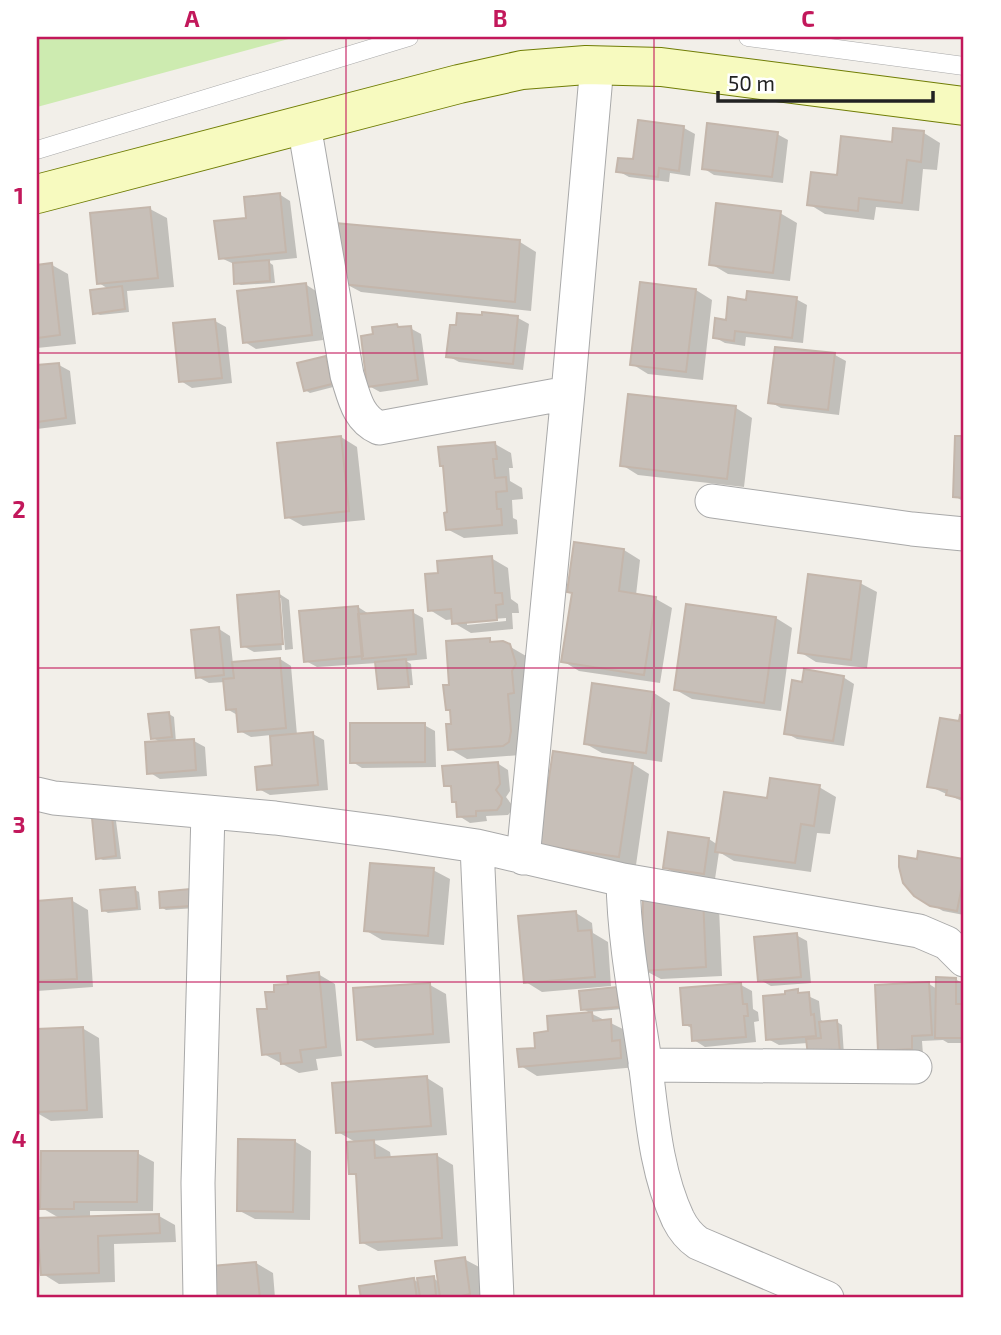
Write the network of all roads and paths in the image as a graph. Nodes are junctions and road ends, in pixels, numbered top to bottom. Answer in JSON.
{"nodes":[{"id":1,"x":409,"y":37,"type":"edge"},
{"id":2,"x":748,"y":37,"type":"edge"},
{"id":3,"x":597,"y":65,"type":"junction"},
{"id":4,"x":964,"y":66,"type":"edge"},
{"id":5,"x":964,"y":106,"type":"edge"},
{"id":6,"x":304,"y":125,"type":"junction"},
{"id":7,"x":37,"y":150,"type":"edge"},
{"id":8,"x":37,"y":194,"type":"edge"},
{"id":9,"x":568,"y":393,"type":"junction"},
{"id":10,"x":712,"y":501,"type":"dead end"},
{"id":11,"x":964,"y":534,"type":"edge"},
{"id":12,"x":37,"y":794,"type":"edge"},
{"id":13,"x":208,"y":812,"type":"junction"},
{"id":14,"x":477,"y":846,"type":"junction"},
{"id":15,"x":523,"y":858,"type":"junction"},
{"id":16,"x":623,"y":880,"type":"junction"},
{"id":17,"x":964,"y":960,"type":"edge"},
{"id":18,"x":645,"y":1065,"type":"junction"},
{"id":19,"x":915,"y":1067,"type":"dead end"},
{"id":20,"x":200,"y":1298,"type":"edge"},
{"id":21,"x":497,"y":1298,"type":"edge"},
{"id":22,"x":827,"y":1298,"type":"edge"}],
"edges":[{"from":1,"to":7,"type":"lane"},
{"from":2,"to":4,"type":"lane"},
{"from":3,"to":5,"type":"main road"},
{"from":3,"to":6,"type":"main road"},
{"from":3,"to":9,"type":"street"},
{"from":6,"to":8,"type":"main road"},
{"from":6,"to":9,"type":"street"},
{"from":9,"to":15,"type":"street"},
{"from":10,"to":11,"type":"street"},
{"from":12,"to":13,"type":"street"},
{"from":13,"to":14,"type":"street"},
{"from":13,"to":20,"type":"street"},
{"from":14,"to":15,"type":"street"},
{"from":14,"to":21,"type":"street"},
{"from":15,"to":16,"type":"street"},
{"from":16,"to":17,"type":"street"},
{"from":16,"to":18,"type":"street"},
{"from":18,"to":19,"type":"street"},
{"from":18,"to":22,"type":"street"}]}
